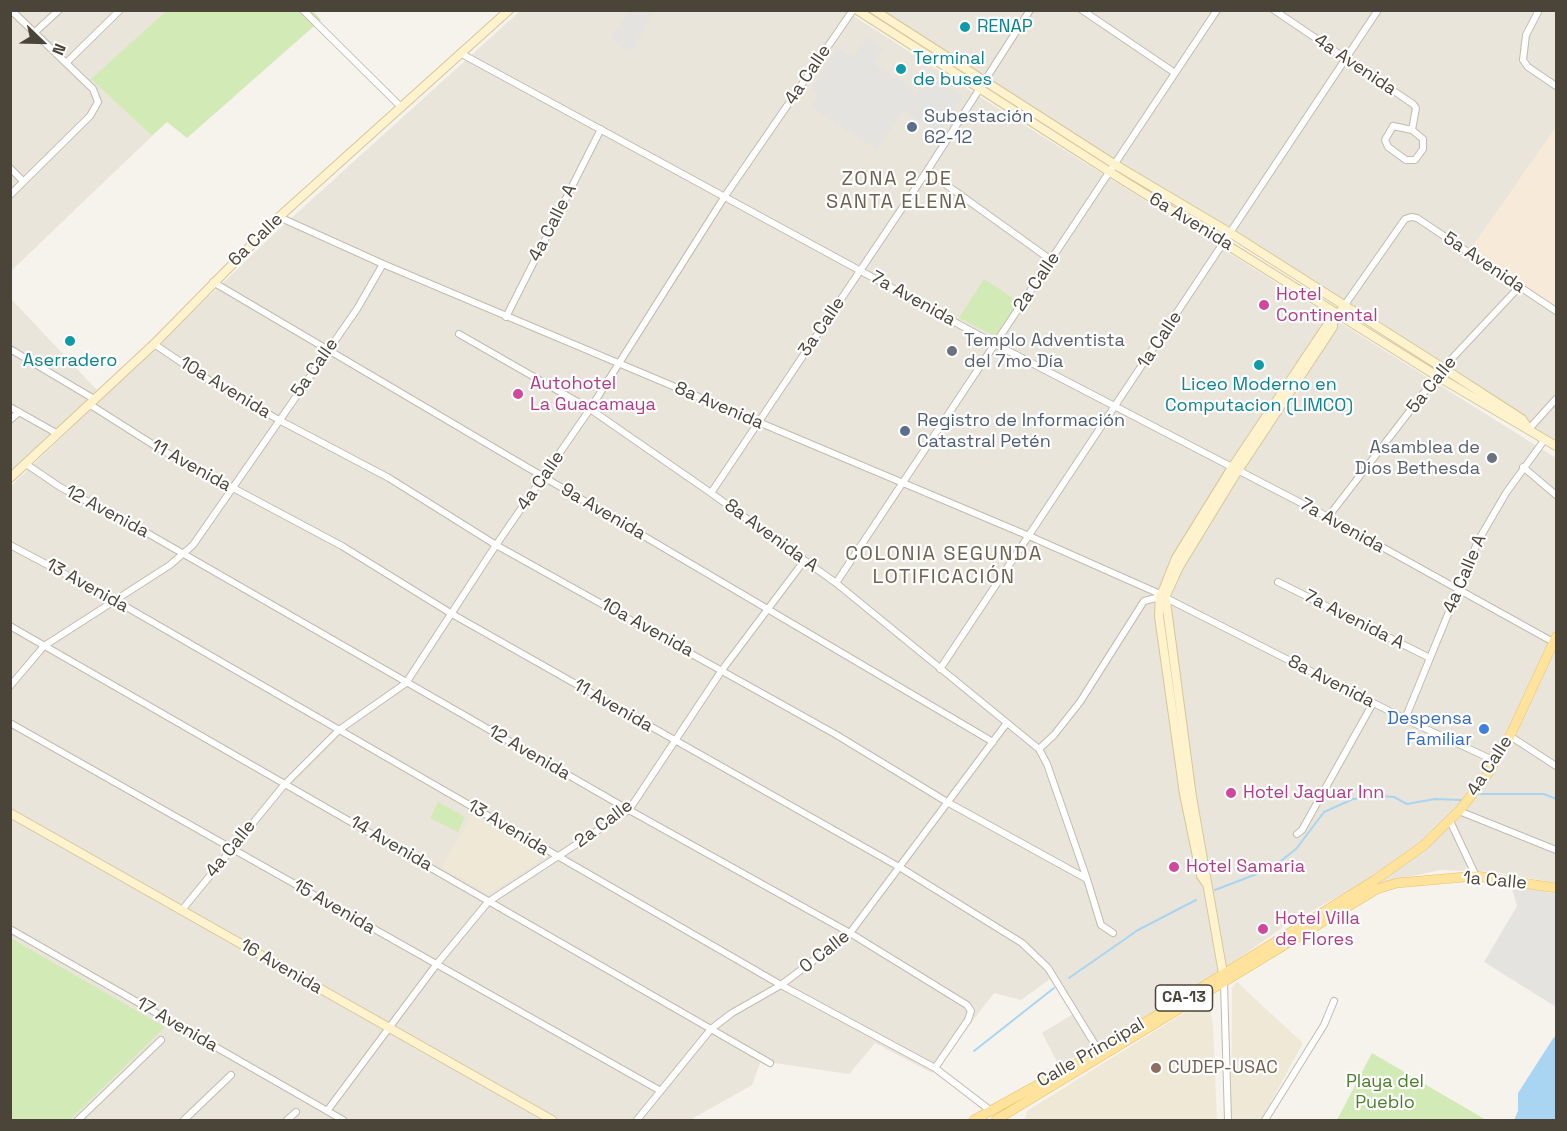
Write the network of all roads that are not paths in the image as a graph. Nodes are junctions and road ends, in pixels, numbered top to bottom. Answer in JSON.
{"nodes":[{"id":1,"x":11,"y":10,"type":"edge"},
{"id":2,"x":59,"y":10,"type":"edge"},
{"id":3,"x":120,"y":10,"type":"edge"},
{"id":4,"x":303,"y":10,"type":"edge"},
{"id":5,"x":509,"y":10,"type":"edge"},
{"id":6,"x":855,"y":10,"type":"edge"},
{"id":7,"x":874,"y":10,"type":"edge"},
{"id":8,"x":1030,"y":10,"type":"edge"},
{"id":9,"x":1082,"y":10,"type":"edge"},
{"id":10,"x":1217,"y":10,"type":"edge"},
{"id":11,"x":1274,"y":10,"type":"edge"},
{"id":12,"x":1378,"y":10,"type":"edge"},
{"id":13,"x":1539,"y":10,"type":"edge"},
{"id":14,"x":34,"y":33,"type":"junction"},
{"id":15,"x":460,"y":53,"type":"junction"},
{"id":16,"x":1345,"y":60,"type":"junction"},
{"id":17,"x":66,"y":63,"type":"junction"},
{"id":18,"x":1175,"y":74,"type":"junction"},
{"id":19,"x":982,"y":85,"type":"junction"},
{"id":20,"x":1557,"y":86,"type":"edge"},
{"id":21,"x":401,"y":107,"type":"junction"},
{"id":22,"x":601,"y":129,"type":"junction"},
{"id":23,"x":1412,"y":130,"type":"junction"},
{"id":24,"x":10,"y":168,"type":"edge"},
{"id":25,"x":1112,"y":168,"type":"junction"},
{"id":26,"x":927,"y":171,"type":"junction"},
{"id":27,"x":24,"y":181,"type":"junction"},
{"id":28,"x":10,"y":195,"type":"edge"},
{"id":29,"x":725,"y":196,"type":"junction"},
{"id":30,"x":279,"y":218,"type":"junction"},
{"id":31,"x":1232,"y":234,"type":"junction"},
{"id":32,"x":1226,"y":243,"type":"junction"},
{"id":33,"x":1051,"y":260,"type":"junction"},
{"id":34,"x":383,"y":264,"type":"junction"},
{"id":35,"x":861,"y":270,"type":"junction"},
{"id":36,"x":213,"y":282,"type":"junction"},
{"id":37,"x":1520,"y":286,"type":"junction"},
{"id":38,"x":1341,"y":310,"type":"junction"},
{"id":39,"x":1557,"y":311,"type":"edge"},
{"id":40,"x":506,"y":317,"type":"junction"},
{"id":41,"x":459,"y":334,"type":"dead end"},
{"id":42,"x":154,"y":344,"type":"junction"},
{"id":43,"x":995,"y":345,"type":"junction"},
{"id":44,"x":10,"y":349,"type":"edge"},
{"id":45,"x":327,"y":349,"type":"junction"},
{"id":46,"x":617,"y":363,"type":"junction"},
{"id":47,"x":1440,"y":372,"type":"junction"},
{"id":48,"x":1557,"y":399,"type":"edge"},
{"id":49,"x":91,"y":402,"type":"junction"},
{"id":50,"x":1116,"y":407,"type":"junction"},
{"id":51,"x":10,"y":408,"type":"edge"},
{"id":52,"x":590,"y":409,"type":"junction"},
{"id":53,"x":19,"y":412,"type":"junction"},
{"id":54,"x":10,"y":420,"type":"edge"},
{"id":55,"x":279,"y":420,"type":"junction"},
{"id":56,"x":758,"y":423,"type":"junction"},
{"id":57,"x":1529,"y":429,"type":"junction"},
{"id":58,"x":58,"y":434,"type":"junction"},
{"id":59,"x":1545,"y":439,"type":"junction"},
{"id":60,"x":1557,"y":446,"type":"edge"},
{"id":61,"x":26,"y":464,"type":"junction"},
{"id":62,"x":1523,"y":467,"type":"junction"},
{"id":63,"x":1234,"y":470,"type":"junction"},
{"id":64,"x":544,"y":477,"type":"junction"},
{"id":65,"x":10,"y":478,"type":"edge"},
{"id":66,"x":902,"y":483,"type":"junction"},
{"id":67,"x":230,"y":488,"type":"junction"},
{"id":68,"x":711,"y":493,"type":"junction"},
{"id":69,"x":1557,"y":495,"type":"edge"},
{"id":70,"x":1328,"y":517,"type":"junction"},
{"id":71,"x":1029,"y":536,"type":"junction"},
{"id":72,"x":10,"y":545,"type":"edge"},
{"id":73,"x":496,"y":545,"type":"junction"},
{"id":74,"x":183,"y":554,"type":"junction"},
{"id":75,"x":804,"y":561,"type":"junction"},
{"id":76,"x":1278,"y":582,"type":"dead end"},
{"id":77,"x":836,"y":583,"type":"junction"},
{"id":78,"x":1457,"y":590,"type":"junction"},
{"id":79,"x":1163,"y":597,"type":"junction"},
{"id":80,"x":116,"y":601,"type":"junction"},
{"id":81,"x":769,"y":610,"type":"junction"},
{"id":82,"x":452,"y":614,"type":"junction"},
{"id":83,"x":10,"y":626,"type":"edge"},
{"id":84,"x":1556,"y":641,"type":"edge"},
{"id":85,"x":44,"y":646,"type":"junction"},
{"id":86,"x":1430,"y":658,"type":"junction"},
{"id":87,"x":940,"y":669,"type":"junction"},
{"id":88,"x":722,"y":670,"type":"junction"},
{"id":89,"x":406,"y":683,"type":"junction"},
{"id":90,"x":10,"y":686,"type":"edge"},
{"id":91,"x":1374,"y":703,"type":"junction"},
{"id":92,"x":1405,"y":719,"type":"junction"},
{"id":93,"x":10,"y":723,"type":"edge"},
{"id":94,"x":1006,"y":724,"type":"junction"},
{"id":95,"x":339,"y":730,"type":"junction"},
{"id":96,"x":1510,"y":736,"type":"junction"},
{"id":97,"x":676,"y":742,"type":"junction"},
{"id":98,"x":993,"y":742,"type":"junction"},
{"id":99,"x":1039,"y":749,"type":"junction"},
{"id":100,"x":1495,"y":761,"type":"junction"},
{"id":101,"x":1557,"y":766,"type":"edge"},
{"id":102,"x":284,"y":785,"type":"junction"},
{"id":103,"x":947,"y":802,"type":"junction"},
{"id":104,"x":629,"y":810,"type":"junction"},
{"id":105,"x":1459,"y":811,"type":"junction"},
{"id":106,"x":10,"y":813,"type":"edge"},
{"id":107,"x":1450,"y":821,"type":"junction"},
{"id":108,"x":1297,"y":834,"type":"dead end"},
{"id":109,"x":230,"y":848,"type":"junction"},
{"id":110,"x":1557,"y":850,"type":"edge"},
{"id":111,"x":558,"y":857,"type":"junction"},
{"id":112,"x":901,"y":868,"type":"junction"},
{"id":113,"x":1391,"y":870,"type":"joint"},
{"id":114,"x":1476,"y":876,"type":"junction"},
{"id":115,"x":1087,"y":879,"type":"junction"},
{"id":116,"x":1397,"y":883,"type":"joint"},
{"id":117,"x":1557,"y":888,"type":"edge"},
{"id":118,"x":488,"y":902,"type":"junction"},
{"id":119,"x":182,"y":910,"type":"junction"},
{"id":120,"x":10,"y":929,"type":"edge"},
{"id":121,"x":850,"y":933,"type":"junction"},
{"id":122,"x":1113,"y":933,"type":"dead end"},
{"id":123,"x":436,"y":965,"type":"junction"},
{"id":124,"x":1224,"y":978,"type":"junction"},
{"id":125,"x":781,"y":985,"type":"junction"},
{"id":126,"x":1334,"y":1001,"type":"dead end"},
{"id":127,"x":391,"y":1028,"type":"junction"},
{"id":128,"x":711,"y":1029,"type":"junction"},
{"id":129,"x":161,"y":1040,"type":"dead end"},
{"id":130,"x":1099,"y":1051,"type":"junction"},
{"id":131,"x":770,"y":1063,"type":"dead end"},
{"id":132,"x":935,"y":1068,"type":"junction"},
{"id":133,"x":231,"y":1075,"type":"dead end"},
{"id":134,"x":659,"y":1090,"type":"junction"},
{"id":135,"x":327,"y":1111,"type":"junction"},
{"id":136,"x":990,"y":1111,"type":"junction"},
{"id":137,"x":296,"y":1112,"type":"dead end"},
{"id":138,"x":1002,"y":1119,"type":"edge"},
{"id":139,"x":78,"y":1120,"type":"edge"},
{"id":140,"x":184,"y":1120,"type":"edge"},
{"id":141,"x":287,"y":1120,"type":"edge"},
{"id":142,"x":343,"y":1120,"type":"edge"},
{"id":143,"x":552,"y":1120,"type":"edge"},
{"id":144,"x":637,"y":1120,"type":"edge"},
{"id":145,"x":974,"y":1120,"type":"edge"},
{"id":146,"x":1228,"y":1120,"type":"edge"},
{"id":147,"x":1265,"y":1120,"type":"edge"}],
"edges":[{"from":1,"to":14,"type":"street"},
{"from":2,"to":14,"type":"street"},
{"from":3,"to":17,"type":"street"},
{"from":4,"to":21,"type":"street"},
{"from":5,"to":15,"type":"street","name":"6a Calle"},
{"from":6,"to":19,"type":"street","name":"6a Avenida"},
{"from":6,"to":29,"type":"street","name":"4a Calle"},
{"from":7,"to":19,"type":"street","name":"6a Avenida"},
{"from":8,"to":19,"type":"street","name":"3a Calle"},
{"from":9,"to":18,"type":"street"},
{"from":10,"to":18,"type":"street","name":"2a Calle"},
{"from":11,"to":16,"type":"street","name":"4a Avenida"},
{"from":12,"to":16,"type":"street","name":"1a Calle"},
{"from":13,"to":20,"type":"street"},
{"from":14,"to":17,"type":"street"},
{"from":15,"to":21,"type":"street","name":"6a Calle"},
{"from":15,"to":22,"type":"street","name":"7a Avenida"},
{"from":16,"to":23,"type":"street","name":"4a Avenida"},
{"from":16,"to":31,"type":"street","name":"1a Calle"},
{"from":17,"to":27,"type":"street"},
{"from":18,"to":25,"type":"street","name":"2a Calle"},
{"from":19,"to":25,"type":"street","name":"6a Avenida"},
{"from":19,"to":26,"type":"street","name":"3a Calle"},
{"from":21,"to":30,"type":"street","name":"6a Calle"},
{"from":22,"to":29,"type":"street","name":"7a Avenida"},
{"from":22,"to":40,"type":"street","name":"4a Calle A"},
{"from":23,"to":23,"type":"street","name":"4a Avenida"},
{"from":24,"to":27,"type":"street"},
{"from":25,"to":31,"type":"street","name":"6a Avenida"},
{"from":25,"to":32,"type":"street","name":"6a Avenida"},
{"from":25,"to":33,"type":"street","name":"2a Calle"},
{"from":26,"to":33,"type":"street"},
{"from":26,"to":35,"type":"street","name":"3a Calle"},
{"from":27,"to":28,"type":"street"},
{"from":29,"to":35,"type":"street","name":"7a Avenida"},
{"from":29,"to":46,"type":"street","name":"4a Calle"},
{"from":30,"to":34,"type":"street","name":"8a Avenida"},
{"from":30,"to":36,"type":"street","name":"6a Calle"},
{"from":31,"to":32,"type":"street","name":"1a Calle"},
{"from":31,"to":38,"type":"street","name":"6a Avenida"},
{"from":32,"to":38,"type":"street","name":"6a Avenida"},
{"from":32,"to":50,"type":"street","name":"1a Calle"},
{"from":33,"to":43,"type":"street","name":"2a Calle"},
{"from":34,"to":40,"type":"street","name":"8a Avenida"},
{"from":34,"to":45,"type":"street","name":"5a Calle"},
{"from":35,"to":43,"type":"street","name":"7a Avenida"},
{"from":35,"to":56,"type":"street","name":"3a Calle"},
{"from":36,"to":42,"type":"street","name":"6a Calle"},
{"from":36,"to":45,"type":"street","name":"9a Avenida"},
{"from":37,"to":38,"type":"street","name":"5a Avenida"},
{"from":37,"to":39,"type":"street","name":"5a Avenida"},
{"from":37,"to":47,"type":"street","name":"5a Calle"},
{"from":38,"to":47,"type":"street","name":"6a Avenida"},
{"from":38,"to":63,"type":"street"},
{"from":40,"to":46,"type":"street","name":"8a Avenida"},
{"from":41,"to":52,"type":"street","name":"8a Avenida A"},
{"from":42,"to":49,"type":"street","name":"6a Calle"},
{"from":42,"to":55,"type":"street","name":"10a Avenida"},
{"from":43,"to":50,"type":"street","name":"7a Avenida"},
{"from":43,"to":66,"type":"street","name":"2a Calle"},
{"from":44,"to":49,"type":"street","name":"11 Avenida"},
{"from":45,"to":55,"type":"street","name":"5a Calle"},
{"from":45,"to":64,"type":"street","name":"9a Avenida"},
{"from":46,"to":52,"type":"street","name":"4a Calle"},
{"from":46,"to":56,"type":"street","name":"8a Avenida"},
{"from":47,"to":57,"type":"street","name":"6a Avenida"},
{"from":47,"to":70,"type":"street","name":"5a Calle"},
{"from":48,"to":57,"type":"street"},
{"from":49,"to":58,"type":"street","name":"6a Calle"},
{"from":49,"to":67,"type":"street","name":"11 Avenida"},
{"from":50,"to":63,"type":"street","name":"7a Avenida"},
{"from":50,"to":71,"type":"street","name":"1a Calle"},
{"from":51,"to":53,"type":"street"},
{"from":52,"to":64,"type":"street","name":"4a Calle"},
{"from":52,"to":68,"type":"street","name":"8a Avenida A"},
{"from":53,"to":54,"type":"street"},
{"from":53,"to":58,"type":"street"},
{"from":55,"to":67,"type":"street","name":"5a Calle"},
{"from":55,"to":73,"type":"street","name":"10a Avenida"},
{"from":56,"to":66,"type":"street","name":"8a Avenida"},
{"from":56,"to":68,"type":"street","name":"3a Calle"},
{"from":57,"to":59,"type":"street","name":"6a Avenida"},
{"from":58,"to":61,"type":"street","name":"6a Calle"},
{"from":59,"to":60,"type":"street","name":"6a Avenida"},
{"from":59,"to":62,"type":"street","name":"4a Calle A"},
{"from":61,"to":65,"type":"street","name":"6a Calle"},
{"from":61,"to":74,"type":"street","name":"12 Avenida"},
{"from":62,"to":69,"type":"street"},
{"from":62,"to":78,"type":"street","name":"4a Calle A"},
{"from":63,"to":70,"type":"street","name":"7a Avenida"},
{"from":63,"to":79,"type":"street"},
{"from":64,"to":73,"type":"street","name":"4a Calle"},
{"from":64,"to":81,"type":"street","name":"9a Avenida"},
{"from":66,"to":71,"type":"street","name":"8a Avenida"},
{"from":66,"to":77,"type":"street","name":"2a Calle"},
{"from":67,"to":74,"type":"street","name":"5a Calle"},
{"from":67,"to":82,"type":"street","name":"11 Avenida"},
{"from":68,"to":75,"type":"street","name":"8a Avenida A"},
{"from":70,"to":78,"type":"street","name":"7a Avenida"},
{"from":71,"to":79,"type":"street","name":"8a Avenida"},
{"from":71,"to":87,"type":"street","name":"1a Calle"},
{"from":72,"to":80,"type":"street","name":"13 Avenida"},
{"from":73,"to":82,"type":"street","name":"4a Calle"},
{"from":73,"to":88,"type":"street","name":"10a Avenida"},
{"from":74,"to":80,"type":"street","name":"5a Calle"},
{"from":74,"to":89,"type":"street","name":"12 Avenida"},
{"from":75,"to":77,"type":"street","name":"8a Avenida A"},
{"from":75,"to":81,"type":"street","name":"2a Calle"},
{"from":76,"to":86,"type":"street","name":"7a Avenida A"},
{"from":77,"to":87,"type":"street","name":"8a Avenida A"},
{"from":78,"to":84,"type":"street","name":"7a Avenida"},
{"from":78,"to":86,"type":"street","name":"4a Calle A"},
{"from":79,"to":91,"type":"street","name":"8a Avenida"},
{"from":79,"to":99,"type":"street"},
{"from":79,"to":124,"type":"street"},
{"from":80,"to":85,"type":"street","name":"5a Calle"},
{"from":80,"to":95,"type":"street","name":"13 Avenida"},
{"from":81,"to":88,"type":"street","name":"2a Calle"},
{"from":81,"to":98,"type":"street","name":"9a Avenida"},
{"from":82,"to":89,"type":"street","name":"4a Calle"},
{"from":82,"to":97,"type":"street","name":"11 Avenida"},
{"from":83,"to":85,"type":"street","name":"14 Avenida"},
{"from":84,"to":96,"type":"main road","name":"4a Calle","number":"CA-13"},
{"from":85,"to":90,"type":"street","name":"5a Calle"},
{"from":85,"to":102,"type":"street","name":"14 Avenida"},
{"from":86,"to":92,"type":"street","name":"4a Calle A"},
{"from":87,"to":94,"type":"street","name":"8a Avenida A"},
{"from":88,"to":97,"type":"street","name":"2a Calle"},
{"from":88,"to":103,"type":"street","name":"10a Avenida"},
{"from":89,"to":95,"type":"street","name":"4a Calle"},
{"from":89,"to":104,"type":"street","name":"12 Avenida"},
{"from":91,"to":92,"type":"street","name":"8a Avenida"},
{"from":91,"to":108,"type":"street"},
{"from":92,"to":100,"type":"street","name":"8a Avenida"},
{"from":93,"to":109,"type":"street","name":"15 Avenida"},
{"from":94,"to":98,"type":"street","name":"0 Calle"},
{"from":94,"to":99,"type":"street","name":"8a Avenida A"},
{"from":95,"to":102,"type":"street","name":"4a Calle"},
{"from":95,"to":111,"type":"street","name":"13 Avenida"},
{"from":96,"to":100,"type":"main road","name":"4a Calle","number":"CA-13"},
{"from":96,"to":101,"type":"street"},
{"from":97,"to":104,"type":"street","name":"2a Calle"},
{"from":97,"to":112,"type":"street","name":"11 Avenida"},
{"from":98,"to":103,"type":"street","name":"0 Calle"},
{"from":99,"to":115,"type":"street","name":"8a Avenida A"},
{"from":100,"to":105,"type":"main road","name":"4a Calle","number":"CA-13"},
{"from":102,"to":109,"type":"street","name":"4a Calle"},
{"from":102,"to":118,"type":"street","name":"14 Avenida"},
{"from":103,"to":112,"type":"street","name":"0 Calle"},
{"from":103,"to":115,"type":"street","name":"10a Avenida"},
{"from":104,"to":111,"type":"street","name":"2a Calle"},
{"from":104,"to":121,"type":"street","name":"12 Avenida"},
{"from":105,"to":107,"type":"main road","name":"4a Calle","number":"CA-13"},
{"from":105,"to":110,"type":"street"},
{"from":106,"to":119,"type":"street","name":"16 Avenida"},
{"from":107,"to":113,"type":"main road","name":"4a Calle","number":"CA-13"},
{"from":107,"to":114,"type":"street"},
{"from":109,"to":119,"type":"street","name":"4a Calle"},
{"from":109,"to":123,"type":"street","name":"15 Avenida"},
{"from":111,"to":118,"type":"street","name":"2a Calle"},
{"from":111,"to":125,"type":"street","name":"13 Avenida"},
{"from":112,"to":121,"type":"street","name":"0 Calle"},
{"from":112,"to":130,"type":"street","name":"11 Avenida"},
{"from":113,"to":124,"type":"main road","name":"Calle Principal","number":"CA-13"},
{"from":114,"to":116,"type":"main road","name":"1a Calle","number":"CA-13"},
{"from":114,"to":117,"type":"main road","name":"1a Calle","number":"CA-13"},
{"from":115,"to":122,"type":"street"},
{"from":116,"to":124,"type":"main road","name":"Calle Principal","number":"CA-13"},
{"from":118,"to":123,"type":"street","name":"2a Calle"},
{"from":118,"to":128,"type":"street","name":"14 Avenida"},
{"from":119,"to":127,"type":"street","name":"16 Avenida"},
{"from":120,"to":135,"type":"street","name":"17 Avenida"},
{"from":121,"to":125,"type":"street","name":"0 Calle"},
{"from":121,"to":132,"type":"street","name":"12 Avenida"},
{"from":123,"to":127,"type":"street","name":"2a Calle"},
{"from":123,"to":134,"type":"street","name":"15 Avenida"},
{"from":124,"to":130,"type":"main road","name":"Calle Principal","number":"CA-13"},
{"from":124,"to":138,"type":"main road","name":"Calle Principal","number":"CA-13"},
{"from":124,"to":146,"type":"street"},
{"from":125,"to":128,"type":"street","name":"0 Calle"},
{"from":125,"to":132,"type":"street","name":"13 Avenida"},
{"from":126,"to":147,"type":"street"},
{"from":127,"to":135,"type":"street","name":"2a Calle"},
{"from":127,"to":143,"type":"street","name":"16 Avenida"},
{"from":128,"to":131,"type":"street","name":"14 Avenida"},
{"from":128,"to":134,"type":"street","name":"0 Calle"},
{"from":129,"to":139,"type":"street"},
{"from":130,"to":136,"type":"main road","name":"Calle Principal","number":"CA-13"},
{"from":132,"to":136,"type":"street","name":"13 Avenida"},
{"from":133,"to":140,"type":"street"},
{"from":134,"to":144,"type":"street","name":"0 Calle"},
{"from":135,"to":142,"type":"street","name":"17 Avenida"},
{"from":136,"to":138,"type":"street","name":"13 Avenida"},
{"from":136,"to":145,"type":"main road","name":"Calle Principal","number":"CA-13"},
{"from":137,"to":141,"type":"street"}]}
